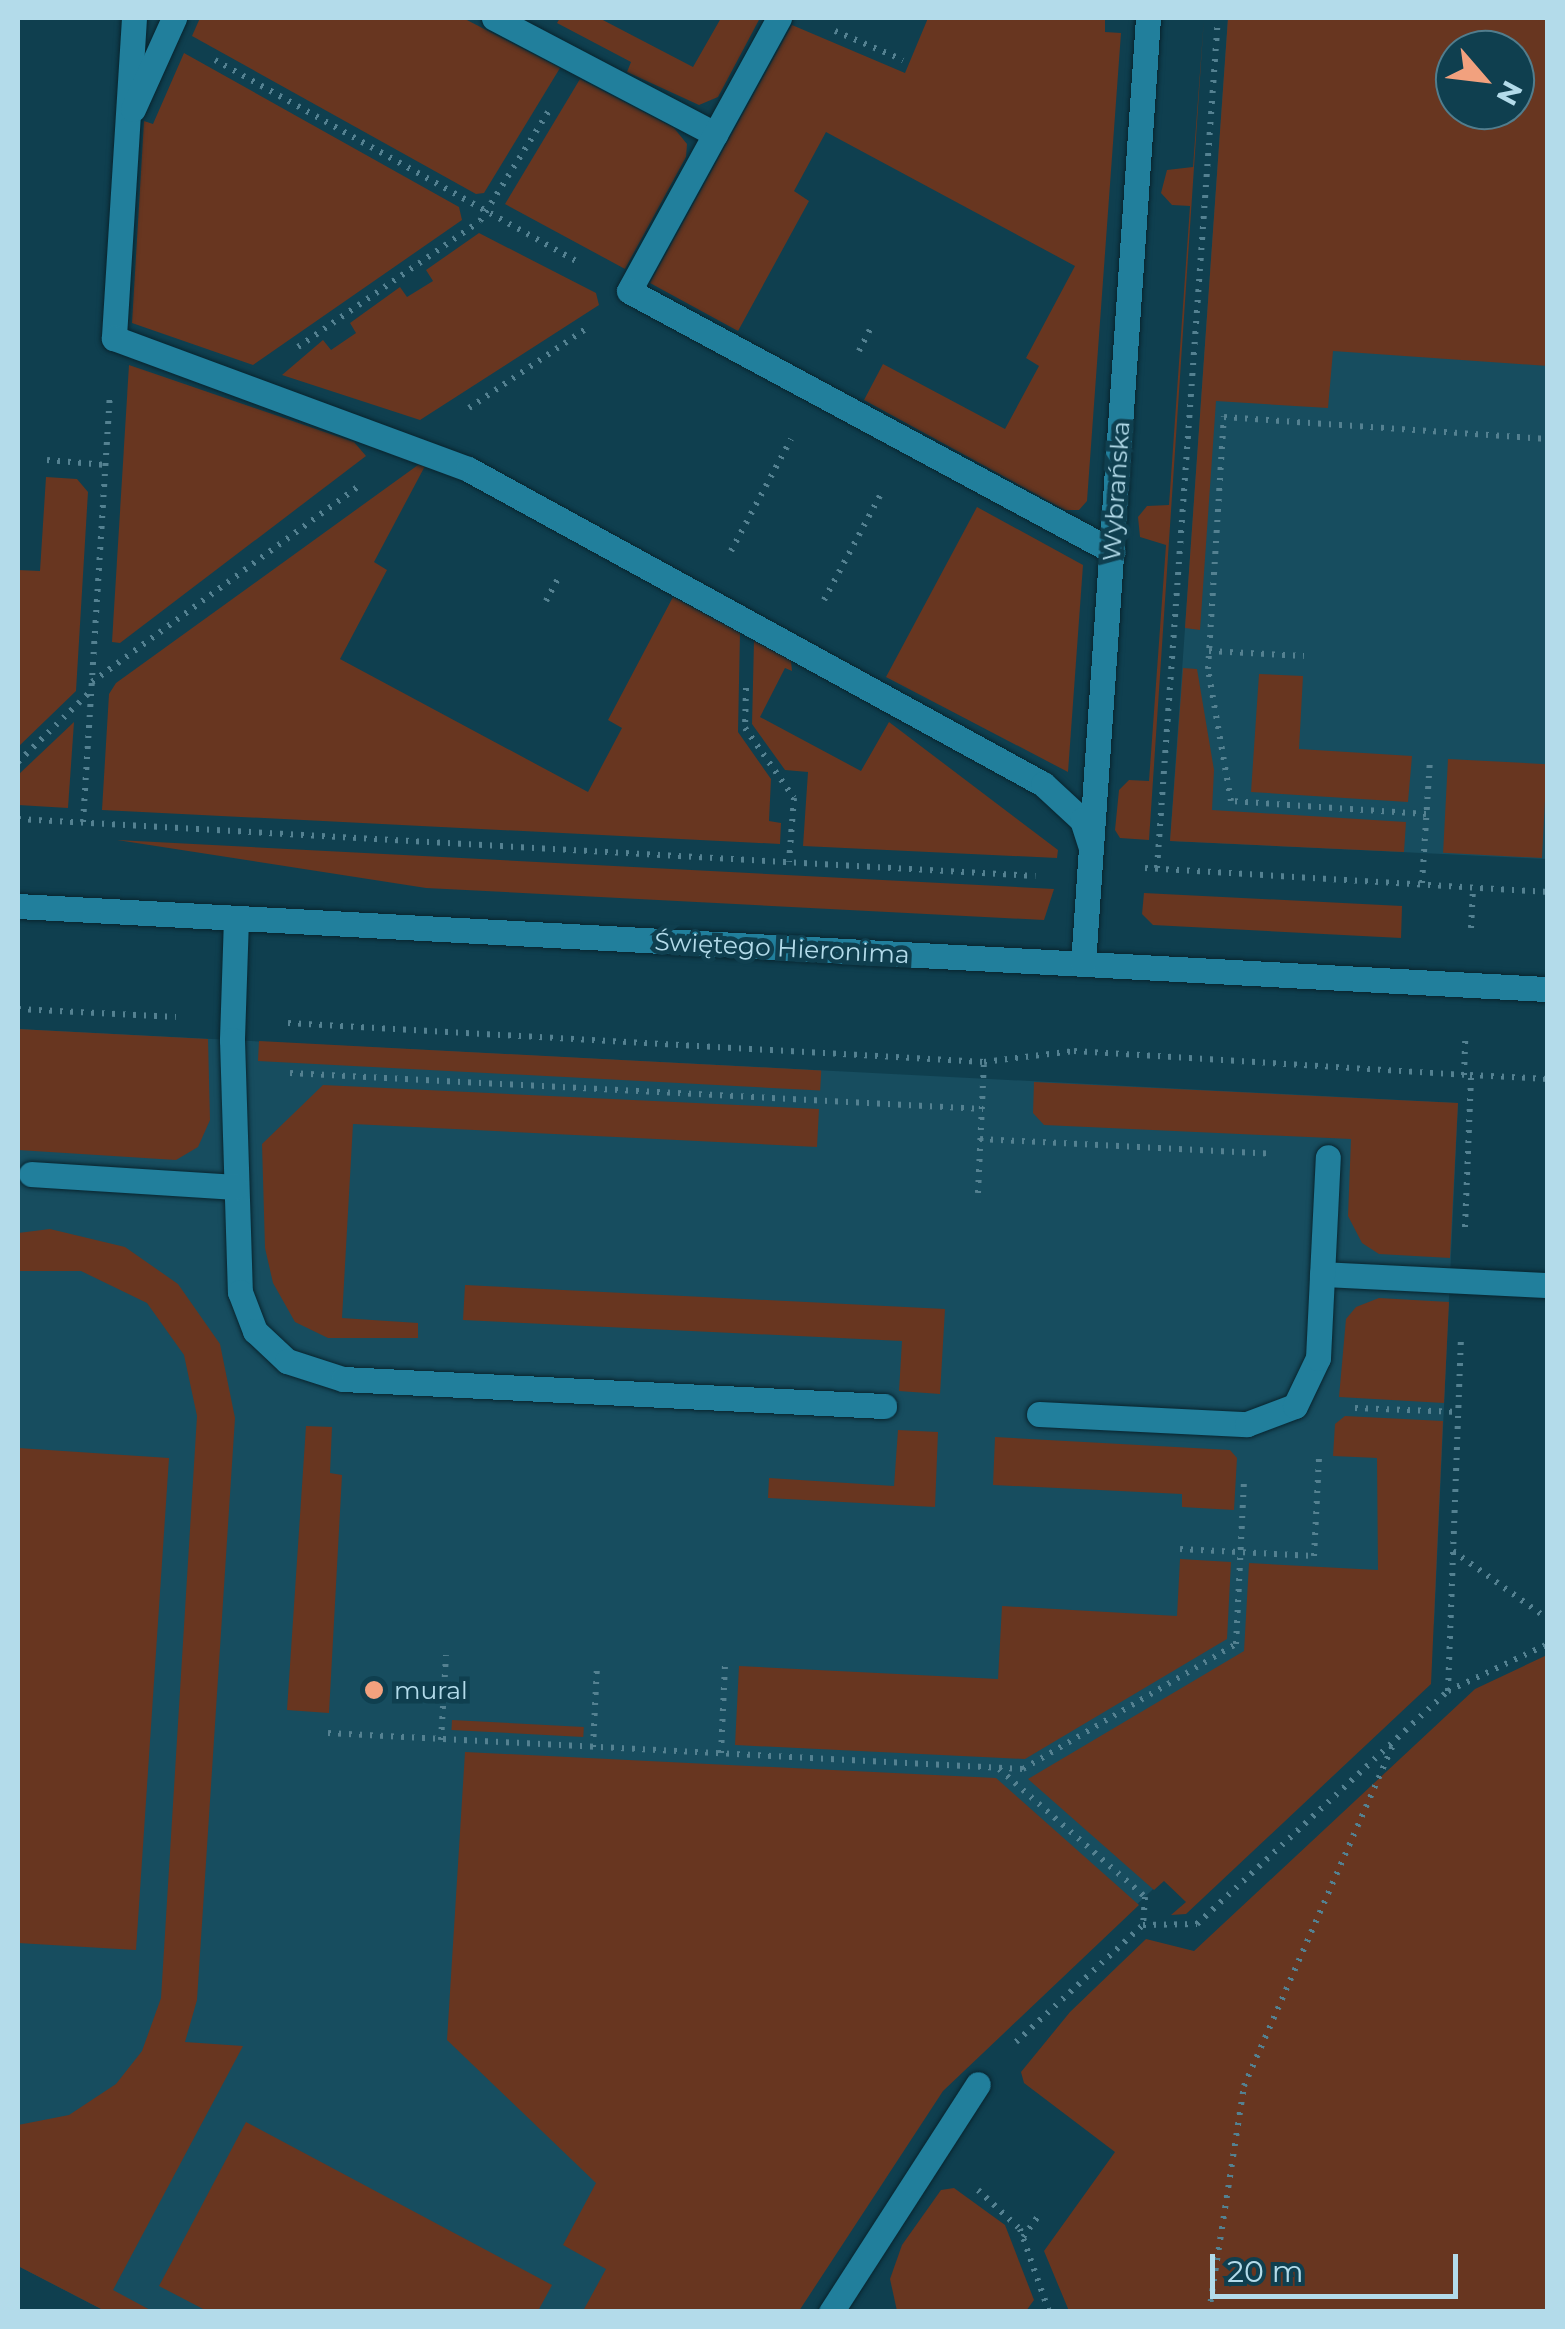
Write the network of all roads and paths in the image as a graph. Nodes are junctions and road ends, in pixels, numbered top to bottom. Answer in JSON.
{"nodes":[{"id":1,"x":134,"y":18,"type":"edge"},
{"id":2,"x":494,"y":18,"type":"edge"},
{"id":3,"x":778,"y":18,"type":"edge"},
{"id":4,"x":1148,"y":18,"type":"edge"},
{"id":5,"x":1218,"y":18,"type":"edge"},
{"id":6,"x":821,"y":24,"type":"dead end"},
{"id":7,"x":170,"y":26,"type":"edge"},
{"id":8,"x":903,"y":60,"type":"dead end"},
{"id":9,"x":579,"y":62,"type":"junction"},
{"id":10,"x":126,"y":124,"type":"junction"},
{"id":11,"x":715,"y":134,"type":"junction"},
{"id":12,"x":487,"y":211,"type":"junction"},
{"id":13,"x":629,"y":290,"type":"junction"},
{"id":14,"x":114,"y":338,"type":"junction"},
{"id":15,"x":244,"y":384,"type":"junction"},
{"id":16,"x":816,"y":394,"type":"junction"},
{"id":17,"x":1548,"y":439,"type":"edge"},
{"id":18,"x":908,"y":443,"type":"junction"},
{"id":19,"x":48,"y":460,"type":"dead end"},
{"id":20,"x":106,"y":465,"type":"junction"},
{"id":21,"x":1112,"y":552,"type":"junction"},
{"id":22,"x":704,"y":600,"type":"junction"},
{"id":23,"x":746,"y":622,"type":"junction"},
{"id":24,"x":798,"y":650,"type":"junction"},
{"id":25,"x":1209,"y":651,"type":"junction"},
{"id":26,"x":1304,"y":656,"type":"dead end"},
{"id":27,"x":92,"y":690,"type":"junction"},
{"id":28,"x":1430,"y":758,"type":"dead end"},
{"id":29,"x":18,"y":762,"type":"edge"},
{"id":30,"x":1426,"y":814,"type":"junction"},
{"id":31,"x":18,"y":818,"type":"edge"},
{"id":32,"x":82,"y":822,"type":"junction"},
{"id":33,"x":1092,"y":848,"type":"junction"},
{"id":34,"x":789,"y":862,"type":"junction"},
{"id":35,"x":1158,"y":868,"type":"junction"},
{"id":36,"x":1089,"y":880,"type":"junction"},
{"id":37,"x":1422,"y":884,"type":"junction"},
{"id":38,"x":1473,"y":888,"type":"junction"},
{"id":39,"x":1548,"y":892,"type":"edge"},
{"id":40,"x":18,"y":906,"type":"edge"},
{"id":41,"x":236,"y":918,"type":"junction"},
{"id":42,"x":1083,"y":964,"type":"junction"},
{"id":43,"x":1468,"y":984,"type":"junction"},
{"id":44,"x":1548,"y":989,"type":"edge"},
{"id":45,"x":18,"y":1008,"type":"edge"},
{"id":46,"x":232,"y":1020,"type":"junction"},
{"id":47,"x":984,"y":1062,"type":"junction"},
{"id":48,"x":233,"y":1070,"type":"junction"},
{"id":49,"x":1468,"y":1075,"type":"junction"},
{"id":50,"x":1548,"y":1079,"type":"edge"},
{"id":51,"x":983,"y":1109,"type":"junction"},
{"id":52,"x":980,"y":1139,"type":"junction"},
{"id":53,"x":1328,"y":1157,"type":"joint"},
{"id":54,"x":31,"y":1174,"type":"dead end"},
{"id":55,"x":236,"y":1187,"type":"junction"},
{"id":56,"x":978,"y":1193,"type":"dead end"},
{"id":57,"x":1322,"y":1274,"type":"junction"},
{"id":58,"x":1463,"y":1281,"type":"junction"},
{"id":59,"x":1548,"y":1285,"type":"edge"},
{"id":60,"x":884,"y":1406,"type":"dead end"},
{"id":61,"x":1308,"y":1407,"type":"junction"},
{"id":62,"x":1459,"y":1412,"type":"junction"},
{"id":63,"x":1039,"y":1414,"type":"dead end"},
{"id":64,"x":1243,"y":1510,"type":"dead end"},
{"id":65,"x":1180,"y":1549,"type":"dead end"},
{"id":66,"x":1452,"y":1550,"type":"junction"},
{"id":67,"x":1241,"y":1553,"type":"junction"},
{"id":68,"x":1548,"y":1619,"type":"edge"},
{"id":69,"x":1548,"y":1644,"type":"edge"},
{"id":70,"x":446,"y":1655,"type":"dead end"},
{"id":71,"x":597,"y":1664,"type":"dead end"},
{"id":72,"x":725,"y":1666,"type":"dead end"},
{"id":73,"x":1448,"y":1692,"type":"junction"},
{"id":74,"x":328,"y":1733,"type":"dead end"},
{"id":75,"x":1396,"y":1739,"type":"junction"},
{"id":76,"x":442,"y":1740,"type":"junction"},
{"id":77,"x":594,"y":1747,"type":"junction"},
{"id":78,"x":721,"y":1753,"type":"junction"},
{"id":79,"x":998,"y":1768,"type":"junction"},
{"id":80,"x":1142,"y":1925,"type":"junction"},
{"id":81,"x":978,"y":2084,"type":"joint"},
{"id":82,"x":932,"y":2156,"type":"junction"},
{"id":83,"x":1038,"y":2216,"type":"dead end"},
{"id":84,"x":1023,"y":2237,"type":"junction"},
{"id":85,"x":831,"y":2312,"type":"edge"},
{"id":86,"x":1048,"y":2312,"type":"edge"},
{"id":87,"x":1209,"y":2312,"type":"edge"}],
"edges":[{"from":1,"to":10,"type":"street"},
{"from":2,"to":9,"type":"street"},
{"from":3,"to":11,"type":"street"},
{"from":4,"to":21,"type":"street","name":"Wybrańska"},
{"from":5,"to":35,"type":"path"},
{"from":6,"to":8,"type":"path"},
{"from":7,"to":10,"type":"street"},
{"from":7,"to":12,"type":"path"},
{"from":9,"to":11,"type":"street"},
{"from":9,"to":12,"type":"path"},
{"from":10,"to":14,"type":"street"},
{"from":11,"to":13,"type":"street"},
{"from":12,"to":13,"type":"path"},
{"from":12,"to":15,"type":"path"},
{"from":13,"to":16,"type":"street"},
{"from":14,"to":15,"type":"street"},
{"from":14,"to":20,"type":"path"},
{"from":15,"to":22,"type":"street"},
{"from":16,"to":18,"type":"street"},
{"from":16,"to":22,"type":"path"},
{"from":17,"to":25,"type":"path"},
{"from":18,"to":21,"type":"street"},
{"from":18,"to":24,"type":"path"},
{"from":19,"to":20,"type":"path"},
{"from":20,"to":27,"type":"path"},
{"from":21,"to":33,"type":"street","name":"Wybrańska"},
{"from":22,"to":23,"type":"street"},
{"from":23,"to":24,"type":"street"},
{"from":23,"to":34,"type":"path"},
{"from":24,"to":33,"type":"street"},
{"from":25,"to":26,"type":"path"},
{"from":25,"to":30,"type":"path"},
{"from":27,"to":29,"type":"path"},
{"from":27,"to":32,"type":"path"},
{"from":28,"to":30,"type":"path"},
{"from":30,"to":37,"type":"path"},
{"from":31,"to":32,"type":"path"},
{"from":32,"to":34,"type":"path"},
{"from":33,"to":36,"type":"street","name":"Wybrańska"},
{"from":34,"to":36,"type":"path"},
{"from":35,"to":36,"type":"path"},
{"from":35,"to":37,"type":"path"},
{"from":36,"to":42,"type":"street","name":"Wybrańska"},
{"from":37,"to":38,"type":"path"},
{"from":38,"to":39,"type":"path"},
{"from":38,"to":43,"type":"path"},
{"from":40,"to":41,"type":"street","name":"Świętego Hieronima"},
{"from":41,"to":42,"type":"street","name":"Świętego Hieronima"},
{"from":41,"to":46,"type":"street"},
{"from":42,"to":43,"type":"street","name":"Świętego Hieronima"},
{"from":43,"to":44,"type":"street","name":"Świętego Hieronima"},
{"from":43,"to":49,"type":"path"},
{"from":45,"to":46,"type":"path"},
{"from":46,"to":47,"type":"path"},
{"from":46,"to":48,"type":"street"},
{"from":47,"to":49,"type":"path"},
{"from":47,"to":51,"type":"path"},
{"from":48,"to":51,"type":"path"},
{"from":48,"to":55,"type":"street"},
{"from":49,"to":50,"type":"path"},
{"from":49,"to":58,"type":"path"},
{"from":51,"to":52,"type":"path"},
{"from":52,"to":53,"type":"path"},
{"from":52,"to":56,"type":"path"},
{"from":53,"to":57,"type":"street"},
{"from":54,"to":55,"type":"street"},
{"from":55,"to":60,"type":"street"},
{"from":57,"to":58,"type":"street"},
{"from":57,"to":61,"type":"street"},
{"from":58,"to":59,"type":"street"},
{"from":58,"to":62,"type":"path"},
{"from":61,"to":62,"type":"path"},
{"from":61,"to":63,"type":"street"},
{"from":61,"to":67,"type":"path"},
{"from":62,"to":66,"type":"path"},
{"from":64,"to":67,"type":"path"},
{"from":65,"to":67,"type":"path"},
{"from":66,"to":68,"type":"path"},
{"from":66,"to":73,"type":"path"},
{"from":67,"to":79,"type":"path"},
{"from":69,"to":73,"type":"path"},
{"from":70,"to":76,"type":"path"},
{"from":71,"to":77,"type":"path"},
{"from":72,"to":78,"type":"path"},
{"from":73,"to":75,"type":"path"},
{"from":74,"to":76,"type":"path"},
{"from":75,"to":80,"type":"path"},
{"from":75,"to":87,"type":"path"},
{"from":76,"to":77,"type":"path"},
{"from":77,"to":78,"type":"path"},
{"from":78,"to":79,"type":"path"},
{"from":79,"to":80,"type":"path"},
{"from":80,"to":81,"type":"path"},
{"from":81,"to":82,"type":"street"},
{"from":82,"to":84,"type":"path"},
{"from":82,"to":85,"type":"street"},
{"from":83,"to":84,"type":"path"},
{"from":84,"to":86,"type":"path"}]}
